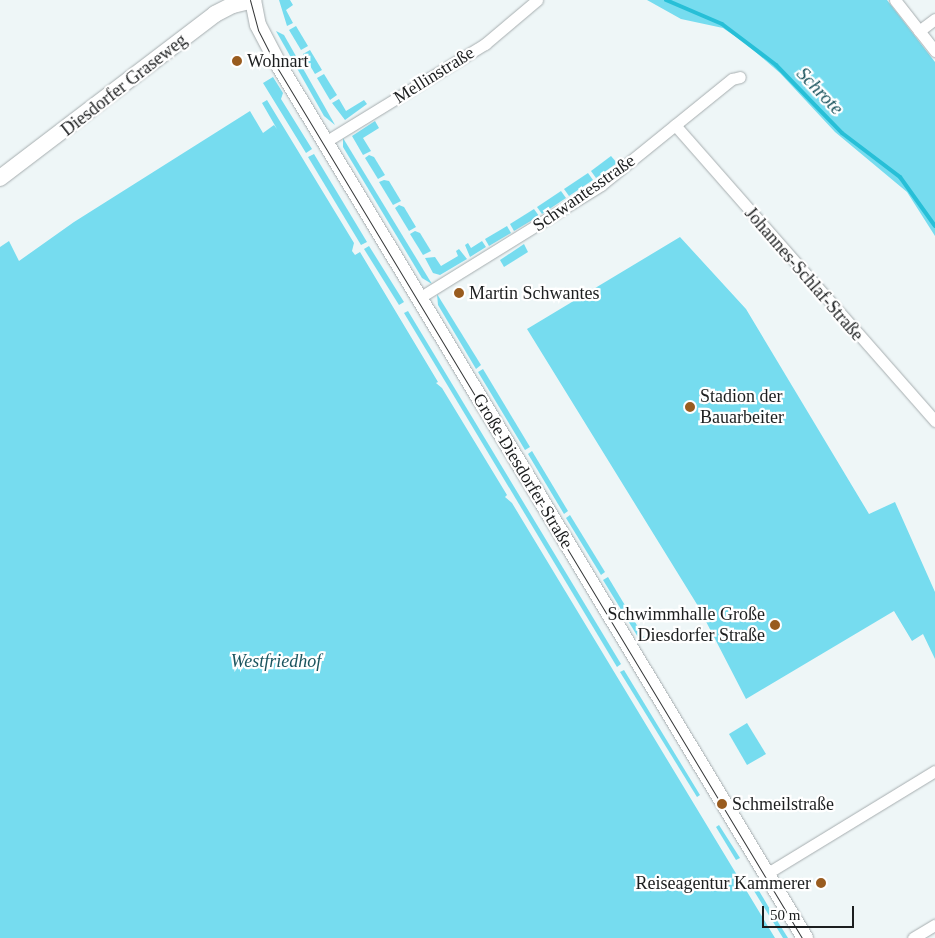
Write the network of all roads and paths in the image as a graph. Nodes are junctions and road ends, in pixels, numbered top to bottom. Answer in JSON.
{"nodes":[{"id":1,"x":253,"y":0,"type":"edge"},
{"id":2,"x":537,"y":0,"type":"edge"},
{"id":3,"x":895,"y":0,"type":"edge"},
{"id":4,"x":935,"y":19,"type":"edge"},
{"id":5,"x":919,"y":31,"type":"junction"},
{"id":6,"x":935,"y":52,"type":"edge"},
{"id":7,"x":740,"y":77,"type":"dead end"},
{"id":8,"x":675,"y":125,"type":"junction"},
{"id":9,"x":325,"y":142,"type":"junction"},
{"id":10,"x":0,"y":178,"type":"edge"},
{"id":11,"x":419,"y":298,"type":"junction"},
{"id":12,"x":935,"y":422,"type":"edge"},
{"id":13,"x":935,"y":771,"type":"edge"},
{"id":14,"x":766,"y":874,"type":"junction"},
{"id":15,"x":935,"y":925,"type":"edge"},
{"id":16,"x":805,"y":938,"type":"edge"},
{"id":17,"x":913,"y":938,"type":"edge"}],
"edges":[{"from":1,"to":9,"type":"main road","name":"Große Diesdorfer Straße"},
{"from":1,"to":10,"type":"main road","name":"Diesdorfer Graseweg"},
{"from":2,"to":9,"type":"street","name":"Mellinstraße"},
{"from":3,"to":5,"type":"street"},
{"from":4,"to":5,"type":"street"},
{"from":5,"to":6,"type":"street"},
{"from":7,"to":8,"type":"street","name":"Schwantesstraße"},
{"from":8,"to":11,"type":"street","name":"Schwantesstraße"},
{"from":8,"to":12,"type":"street","name":"Johannes-Schlaf-Straße"},
{"from":9,"to":11,"type":"main road","name":"Große Diesdorfer Straße"},
{"from":11,"to":14,"type":"main road","name":"Große Diesdorfer Straße"},
{"from":13,"to":14,"type":"street"},
{"from":14,"to":16,"type":"main road","name":"Große Diesdorfer Straße"},
{"from":15,"to":17,"type":"street"}]}
